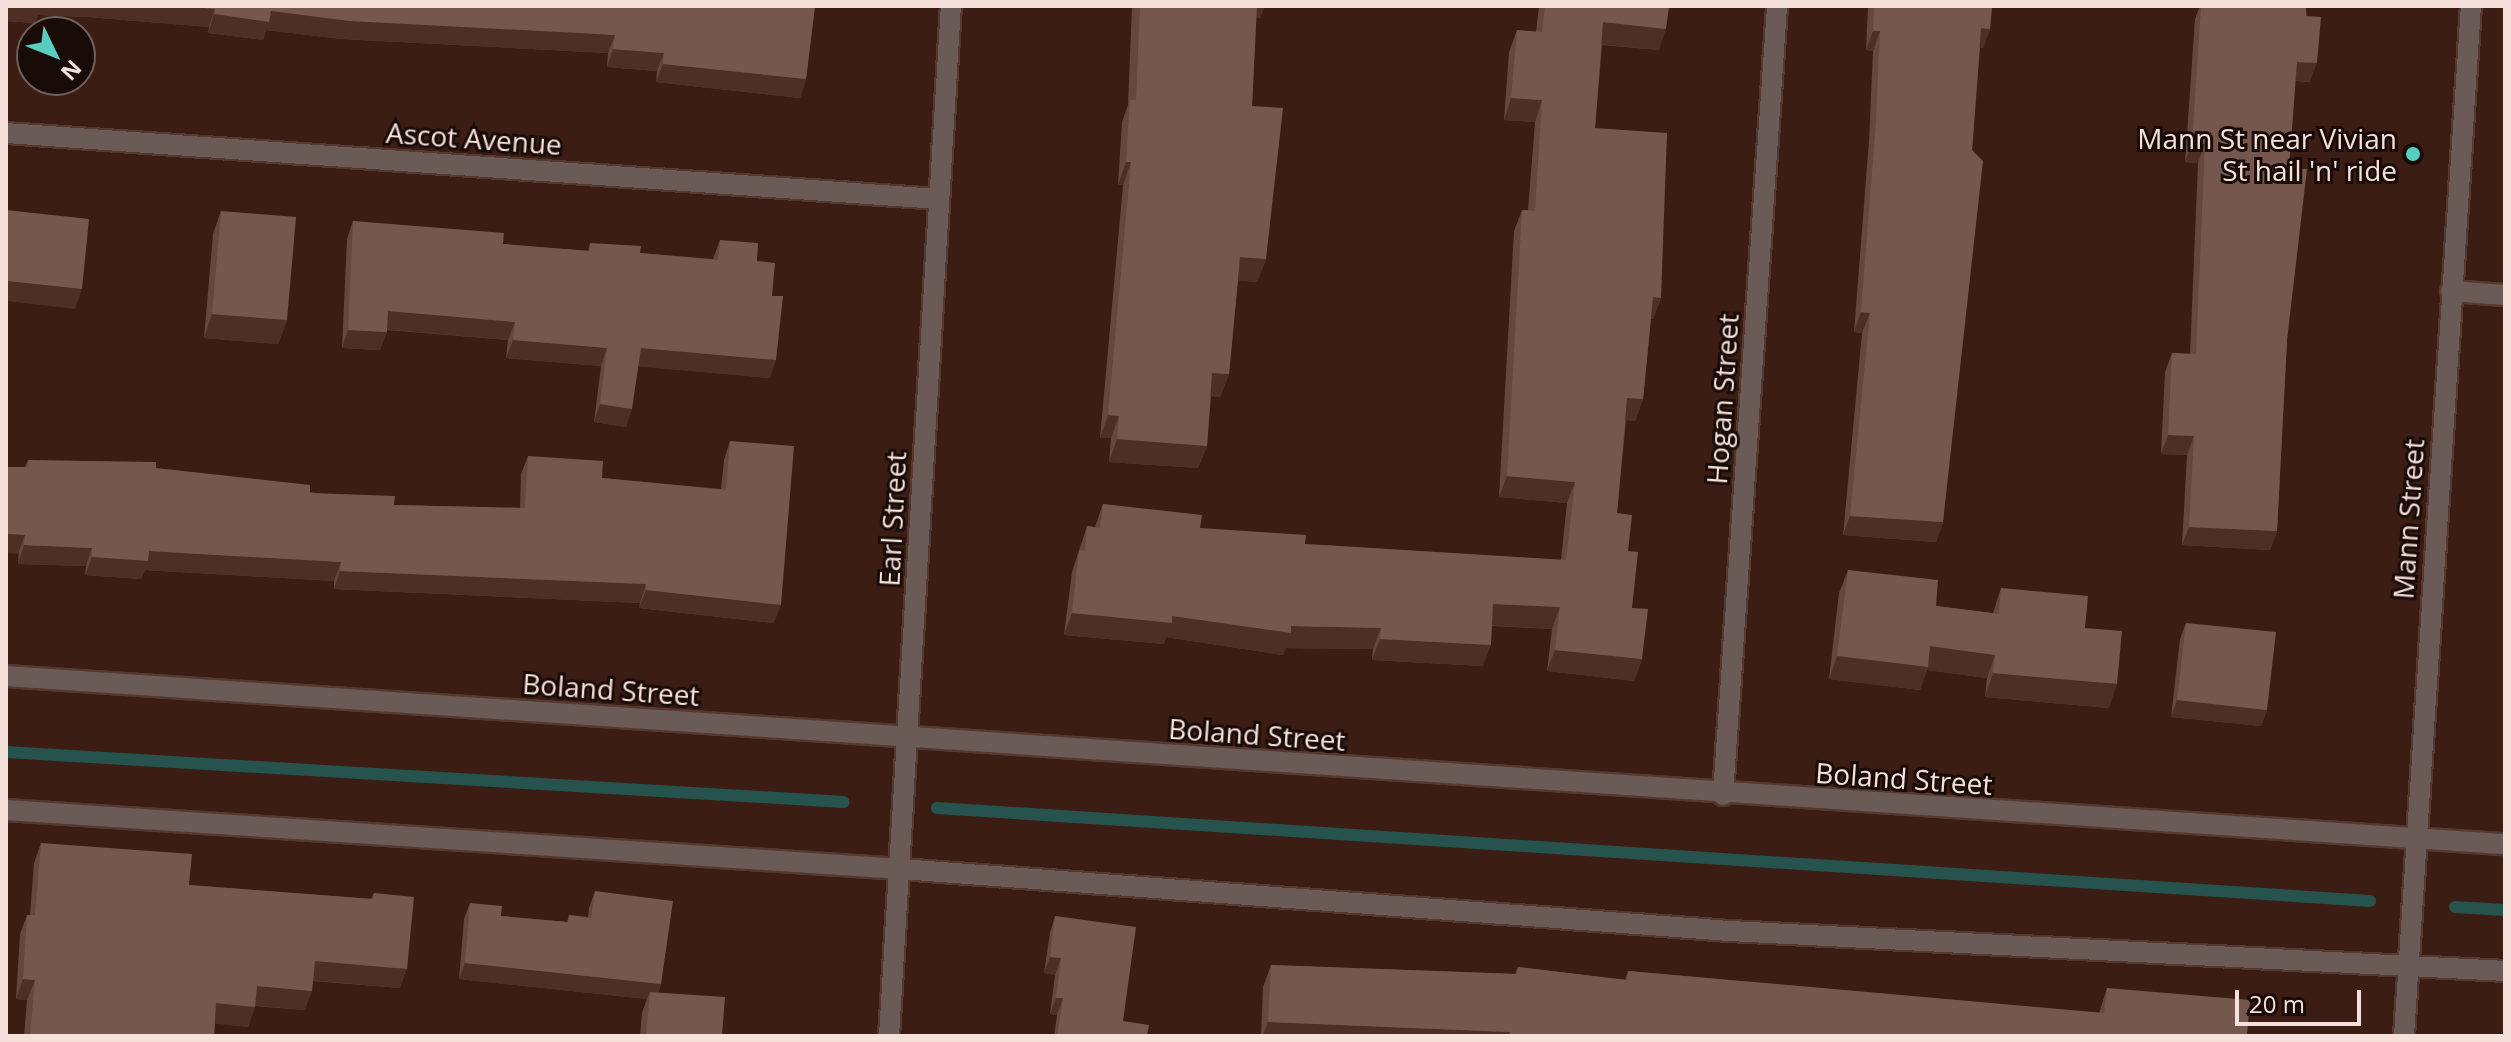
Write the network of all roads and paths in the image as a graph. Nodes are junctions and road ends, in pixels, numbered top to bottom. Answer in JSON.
{"nodes":[{"id":1,"x":951,"y":6,"type":"edge"},
{"id":2,"x":1777,"y":6,"type":"edge"},
{"id":3,"x":2471,"y":6,"type":"edge"},
{"id":4,"x":6,"y":133,"type":"edge"},
{"id":5,"x":938,"y":199,"type":"junction"},
{"id":6,"x":2451,"y":291,"type":"junction"},
{"id":7,"x":2505,"y":295,"type":"edge"},
{"id":8,"x":6,"y":676,"type":"edge"},
{"id":9,"x":908,"y":738,"type":"junction"},
{"id":10,"x":1723,"y":795,"type":"junction"},
{"id":11,"x":6,"y":810,"type":"edge"},
{"id":12,"x":2414,"y":838,"type":"junction"},
{"id":13,"x":2505,"y":844,"type":"edge"},
{"id":14,"x":901,"y":869,"type":"junction"},
{"id":15,"x":2409,"y":964,"type":"junction"},
{"id":16,"x":2505,"y":971,"type":"edge"},
{"id":17,"x":889,"y":1036,"type":"edge"},
{"id":18,"x":2404,"y":1036,"type":"edge"}],
"edges":[{"from":1,"to":5,"type":"street","name":"Earl Street"},
{"from":2,"to":10,"type":"street","name":"Hogan Street"},
{"from":3,"to":6,"type":"street","name":"Mann Street"},
{"from":4,"to":5,"type":"street","name":"Ascot Avenue"},
{"from":5,"to":9,"type":"street","name":"Earl Street"},
{"from":6,"to":7,"type":"street"},
{"from":6,"to":12,"type":"street","name":"Mann Street"},
{"from":8,"to":9,"type":"street","name":"Boland Street"},
{"from":9,"to":10,"type":"street","name":"Boland Street"},
{"from":9,"to":14,"type":"street","name":"Earl Street"},
{"from":10,"to":12,"type":"street","name":"Boland Street"},
{"from":11,"to":14,"type":"street"},
{"from":12,"to":13,"type":"street","name":"Boland Street"},
{"from":12,"to":15,"type":"street","name":"Mann Street"},
{"from":14,"to":15,"type":"street"},
{"from":14,"to":17,"type":"street","name":"Earl Street"},
{"from":15,"to":16,"type":"street"},
{"from":15,"to":18,"type":"street","name":"Mann Street"}]}
